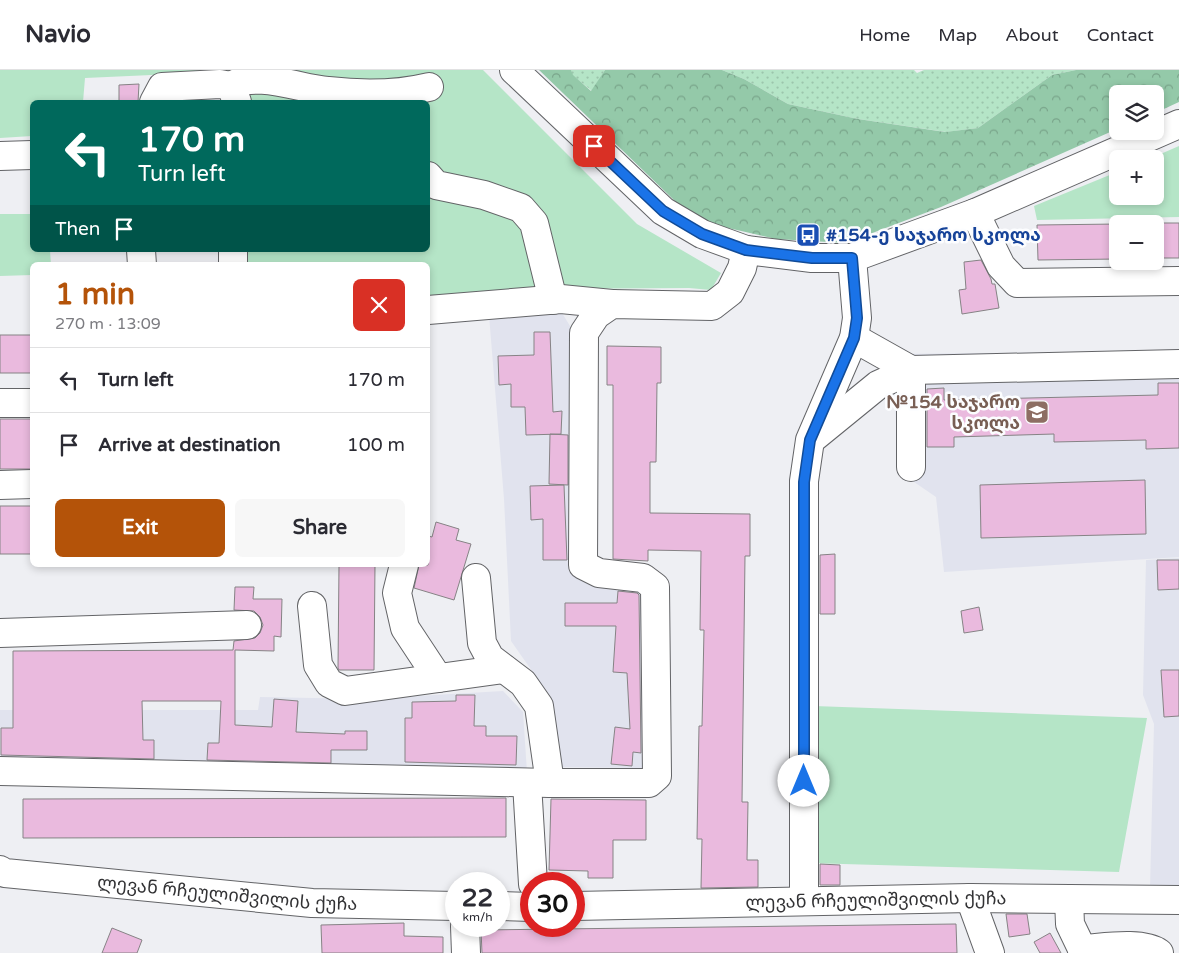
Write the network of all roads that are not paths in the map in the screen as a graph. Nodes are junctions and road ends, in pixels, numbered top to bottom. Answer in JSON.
{"nodes":[{"id":1,"x":514,"y":70,"type":"edge"},
{"id":2,"x":429,"y":89,"type":"edge"},
{"id":3,"x":234,"y":94,"type":"edge"},
{"id":4,"x":155,"y":100,"type":"edge"},
{"id":5,"x":1179,"y":124,"type":"edge"},
{"id":6,"x":30,"y":155,"type":"edge"},
{"id":7,"x":0,"y":156,"type":"edge"},
{"id":8,"x":430,"y":178,"type":"edge"},
{"id":9,"x":975,"y":213,"type":"junction"},
{"id":10,"x":746,"y":250,"type":"junction"},
{"id":11,"x":852,"y":258,"type":"junction"},
{"id":12,"x":1179,"y":281,"type":"edge"},
{"id":13,"x":557,"y":299,"type":"junction"},
{"id":14,"x":612,"y":304,"type":"junction"},
{"id":15,"x":430,"y":310,"type":"edge"},
{"id":16,"x":584,"y":333,"type":"junction"},
{"id":17,"x":854,"y":338,"type":"junction"},
{"id":18,"x":1179,"y":364,"type":"edge"},
{"id":19,"x":911,"y":370,"type":"junction"},
{"id":20,"x":30,"y":402,"type":"edge"},
{"id":21,"x":0,"y":403,"type":"edge"},
{"id":22,"x":810,"y":440,"type":"junction"},
{"id":23,"x":911,"y":467,"type":"dead end"},
{"id":24,"x":0,"y":484,"type":"edge"},
{"id":25,"x":30,"y":484,"type":"edge"},
{"id":26,"x":404,"y":567,"type":"edge"},
{"id":27,"x":476,"y":578,"type":"dead end"},
{"id":28,"x":312,"y":606,"type":"dead end"},
{"id":29,"x":247,"y":625,"type":"dead end"},
{"id":30,"x":0,"y":633,"type":"edge"},
{"id":31,"x":504,"y":669,"type":"junction"},
{"id":32,"x":438,"y":678,"type":"junction"},
{"id":33,"x":0,"y":771,"type":"edge"},
{"id":34,"x":539,"y":783,"type":"junction"},
{"id":35,"x":0,"y":870,"type":"edge"},
{"id":36,"x":534,"y":872,"type":"edge"},
{"id":37,"x":970,"y":898,"type":"junction"},
{"id":38,"x":1068,"y":899,"type":"junction"},
{"id":39,"x":1179,"y":900,"type":"edge"},
{"id":40,"x":804,"y":901,"type":"junction"},
{"id":41,"x":445,"y":906,"type":"edge"},
{"id":42,"x":585,"y":906,"type":"edge"},
{"id":43,"x":465,"y":937,"type":"edge"},
{"id":44,"x":1083,"y":951,"type":"edge"},
{"id":45,"x":466,"y":953,"type":"edge"},
{"id":46,"x":990,"y":953,"type":"edge"},
{"id":47,"x":1159,"y":953,"type":"edge"}],
"edges":[{"from":1,"to":10,"type":"street"},
{"from":2,"to":3,"type":"street"},
{"from":3,"to":4,"type":"street"},
{"from":5,"to":9,"type":"street"},
{"from":6,"to":7,"type":"street"},
{"from":8,"to":13,"type":"street"},
{"from":9,"to":11,"type":"street"},
{"from":9,"to":12,"type":"street"},
{"from":10,"to":11,"type":"street"},
{"from":10,"to":14,"type":"street"},
{"from":11,"to":17,"type":"street"},
{"from":13,"to":14,"type":"street"},
{"from":13,"to":15,"type":"street"},
{"from":13,"to":16,"type":"street"},
{"from":14,"to":16,"type":"street"},
{"from":16,"to":34,"type":"street"},
{"from":17,"to":19,"type":"street"},
{"from":17,"to":22,"type":"street"},
{"from":18,"to":19,"type":"street"},
{"from":19,"to":22,"type":"street"},
{"from":19,"to":23,"type":"street"},
{"from":20,"to":21,"type":"street"},
{"from":22,"to":40,"type":"street"},
{"from":24,"to":25,"type":"street"},
{"from":26,"to":32,"type":"street"},
{"from":27,"to":31,"type":"street"},
{"from":28,"to":32,"type":"street"},
{"from":29,"to":30,"type":"street"},
{"from":31,"to":32,"type":"street"},
{"from":31,"to":34,"type":"street"},
{"from":33,"to":34,"type":"street"},
{"from":34,"to":36,"type":"street"},
{"from":35,"to":41,"type":"street","name":"ლევან რჩეულიშვილის ქუჩა"},
{"from":37,"to":38,"type":"street","name":"ლევან რჩეულიშვილის ქუჩა"},
{"from":37,"to":40,"type":"street","name":"ლევან რჩეულიშვილის ქუჩა"},
{"from":37,"to":46,"type":"street"},
{"from":38,"to":39,"type":"street","name":"ლევან რჩეულიშვილის ქუჩა"},
{"from":38,"to":44,"type":"street"},
{"from":40,"to":42,"type":"street","name":"ლევან რჩეულიშვილის ქუჩა"},
{"from":43,"to":45,"type":"street"},
{"from":44,"to":47,"type":"street"}]}
